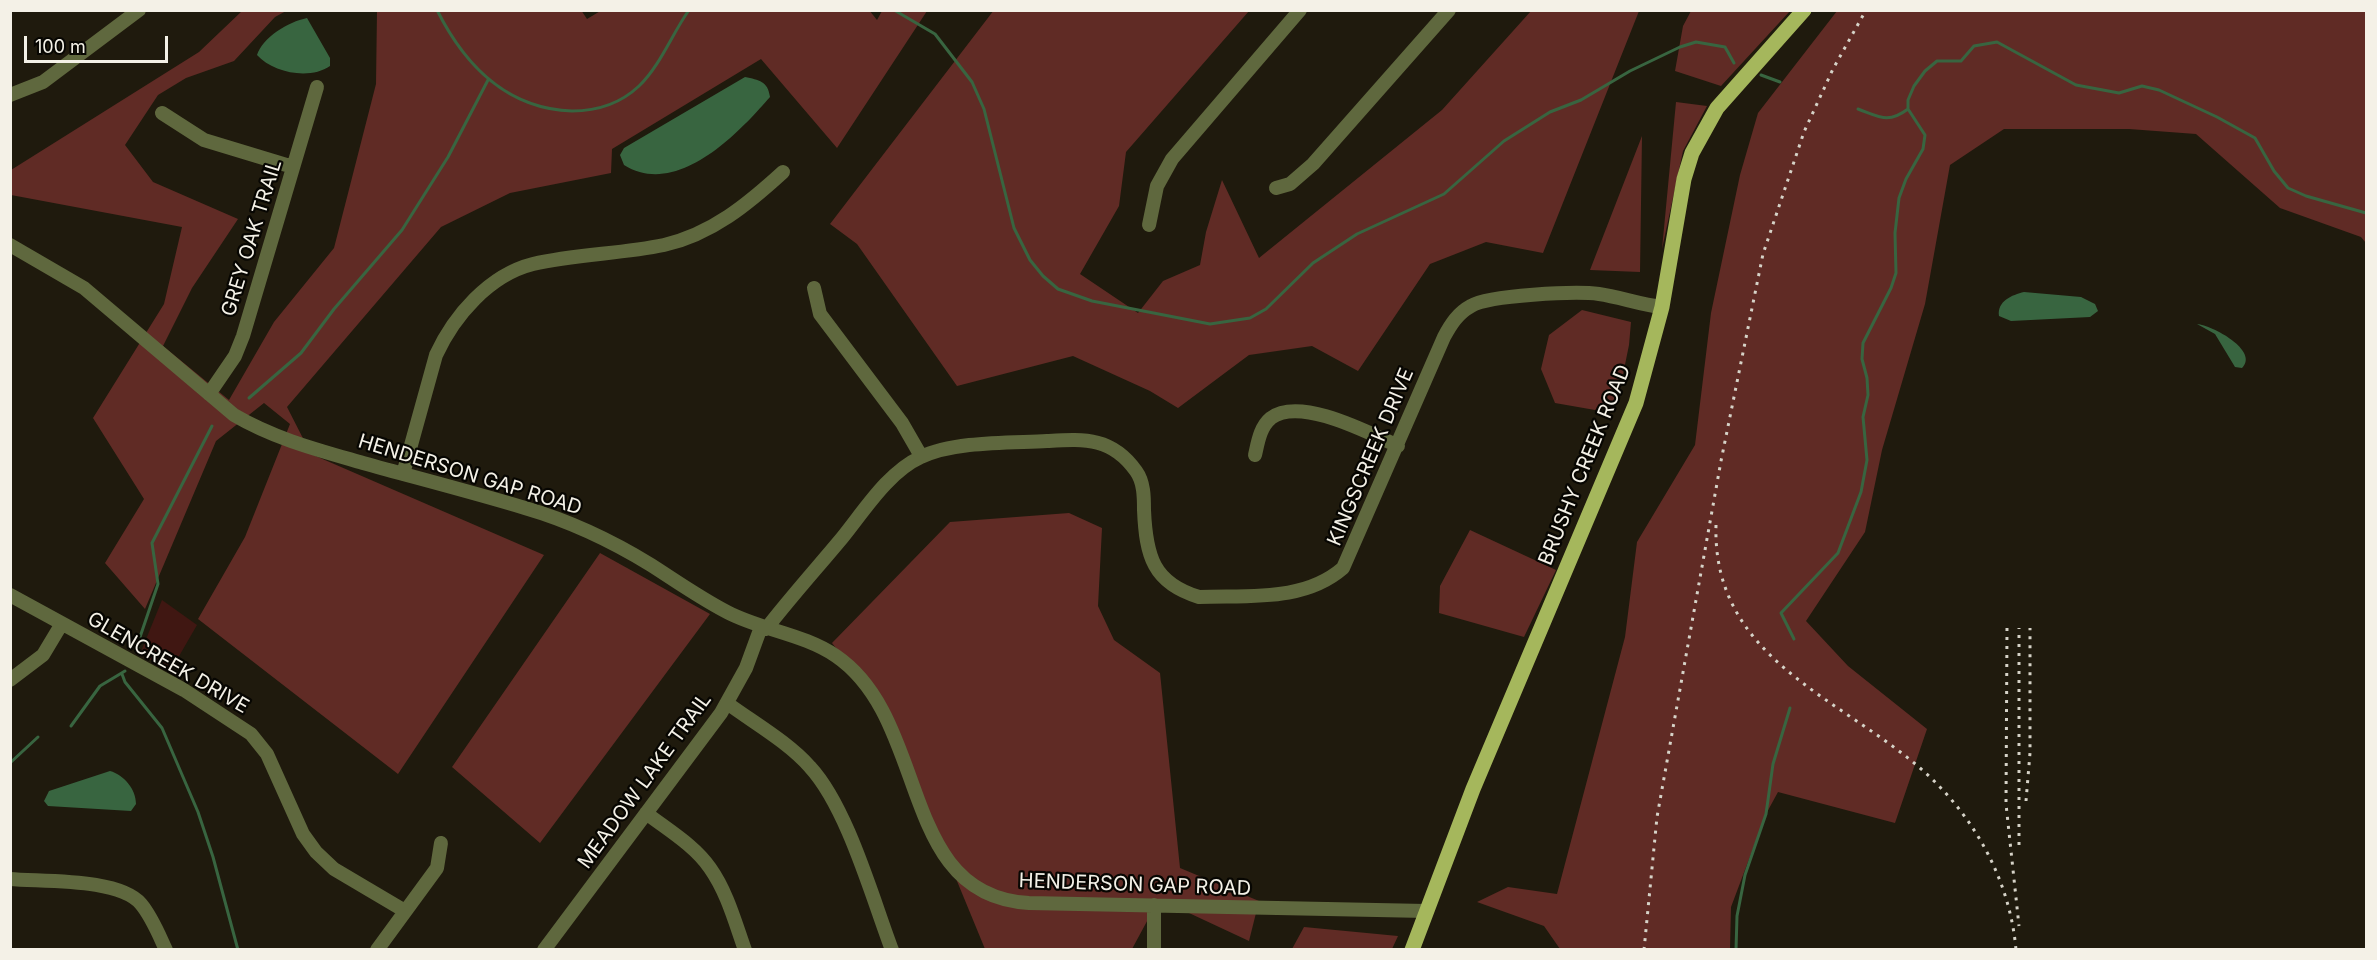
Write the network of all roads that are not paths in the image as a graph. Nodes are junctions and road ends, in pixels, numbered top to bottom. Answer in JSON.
{"nodes":[{"id":1,"x":140,"y":10,"type":"edge"},
{"id":2,"x":1300,"y":10,"type":"edge"},
{"id":3,"x":1449,"y":10,"type":"edge"},
{"id":4,"x":1804,"y":10,"type":"edge"},
{"id":5,"x":317,"y":87,"type":"dead end"},
{"id":6,"x":10,"y":95,"type":"edge"},
{"id":7,"x":162,"y":113,"type":"dead end"},
{"id":8,"x":293,"y":167,"type":"junction"},
{"id":9,"x":783,"y":172,"type":"dead end"},
{"id":10,"x":1276,"y":188,"type":"dead end"},
{"id":11,"x":1149,"y":225,"type":"dead end"},
{"id":12,"x":10,"y":246,"type":"edge"},
{"id":13,"x":814,"y":288,"type":"dead end"},
{"id":14,"x":1662,"y":307,"type":"junction"},
{"id":15,"x":209,"y":394,"type":"junction"},
{"id":16,"x":1398,"y":446,"type":"junction"},
{"id":17,"x":1254,"y":455,"type":"dead end"},
{"id":18,"x":921,"y":456,"type":"junction"},
{"id":19,"x":403,"y":474,"type":"junction"},
{"id":20,"x":10,"y":595,"type":"edge"},
{"id":21,"x":62,"y":625,"type":"junction"},
{"id":22,"x":764,"y":628,"type":"junction"},
{"id":23,"x":10,"y":680,"type":"edge"},
{"id":24,"x":727,"y":703,"type":"junction"},
{"id":25,"x":646,"y":813,"type":"junction"},
{"id":26,"x":441,"y":843,"type":"dead end"},
{"id":27,"x":10,"y":879,"type":"edge"},
{"id":28,"x":1154,"y":904,"type":"junction"},
{"id":29,"x":405,"y":911,"type":"junction"},
{"id":30,"x":1426,"y":911,"type":"junction"},
{"id":31,"x":166,"y":950,"type":"edge"},
{"id":32,"x":377,"y":950,"type":"edge"},
{"id":33,"x":544,"y":950,"type":"edge"},
{"id":34,"x":745,"y":950,"type":"edge"},
{"id":35,"x":892,"y":950,"type":"edge"},
{"id":36,"x":1154,"y":950,"type":"edge"},
{"id":37,"x":1412,"y":950,"type":"edge"}],
"edges":[{"from":1,"to":6,"type":"street"},
{"from":2,"to":11,"type":"street"},
{"from":3,"to":10,"type":"street"},
{"from":4,"to":14,"type":"main road","name":"BRUSHY CREEK ROAD"},
{"from":5,"to":8,"type":"street","name":"GREY OAK TRAIL"},
{"from":7,"to":8,"type":"street"},
{"from":8,"to":15,"type":"street","name":"GREY OAK TRAIL"},
{"from":9,"to":19,"type":"street"},
{"from":12,"to":15,"type":"street","name":"HENDERSON GAP ROAD"},
{"from":13,"to":18,"type":"street"},
{"from":14,"to":16,"type":"street","name":"KINGSCREEK DRIVE"},
{"from":14,"to":30,"type":"main road","name":"BRUSHY CREEK ROAD"},
{"from":15,"to":19,"type":"street","name":"HENDERSON GAP ROAD"},
{"from":16,"to":17,"type":"street"},
{"from":16,"to":18,"type":"street","name":"KINGSCREEK DRIVE"},
{"from":18,"to":22,"type":"street","name":"KINGSCREEK DRIVE"},
{"from":19,"to":22,"type":"street","name":"HENDERSON GAP ROAD"},
{"from":20,"to":21,"type":"street","name":"GLENCREEK DRIVE"},
{"from":21,"to":23,"type":"street"},
{"from":21,"to":29,"type":"street","name":"GLENCREEK DRIVE"},
{"from":22,"to":24,"type":"street","name":"MEADOW LAKE TRAIL"},
{"from":22,"to":28,"type":"street","name":"HENDERSON GAP ROAD"},
{"from":24,"to":25,"type":"street","name":"MEADOW LAKE TRAIL"},
{"from":24,"to":35,"type":"street"},
{"from":25,"to":33,"type":"street","name":"MEADOW LAKE TRAIL"},
{"from":25,"to":34,"type":"street"},
{"from":26,"to":29,"type":"street"},
{"from":27,"to":31,"type":"street"},
{"from":28,"to":30,"type":"street","name":"HENDERSON GAP ROAD"},
{"from":28,"to":36,"type":"street"},
{"from":29,"to":32,"type":"street"},
{"from":30,"to":37,"type":"main road","name":"BRUSHY CREEK ROAD"}]}
